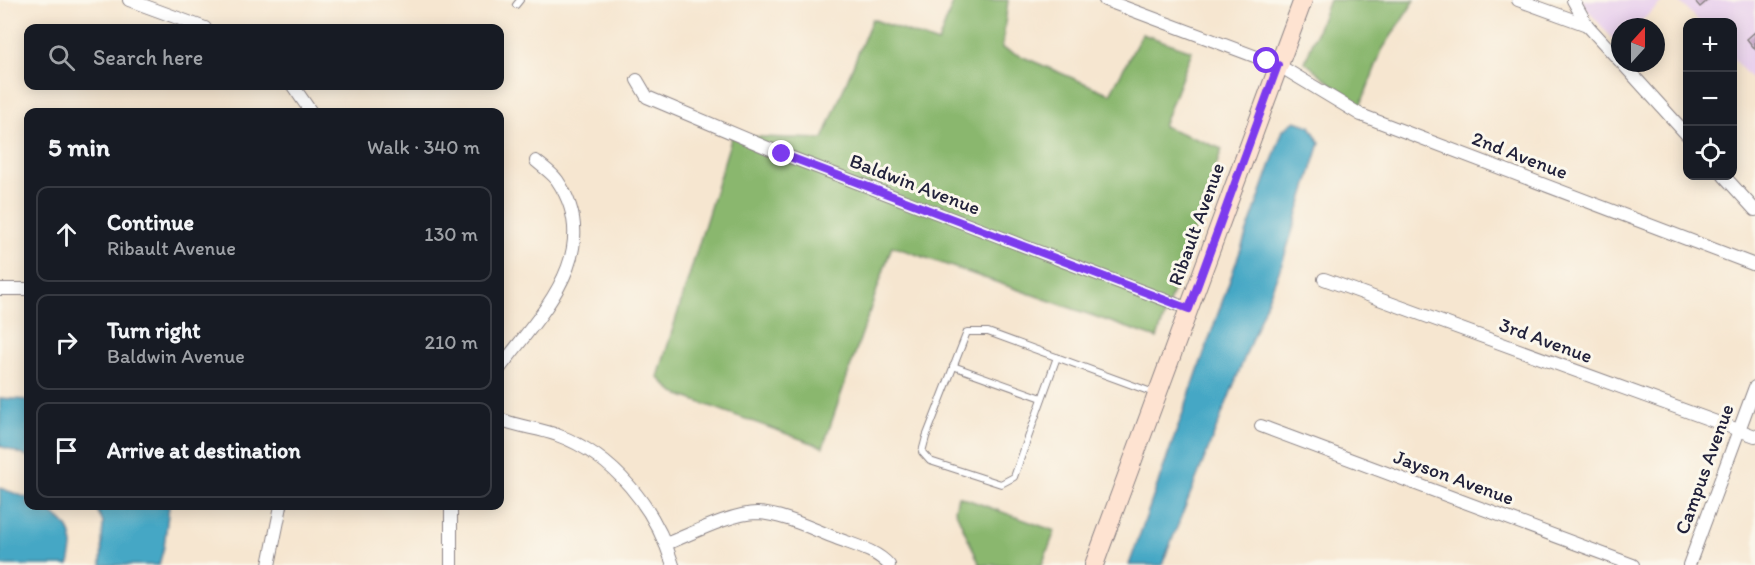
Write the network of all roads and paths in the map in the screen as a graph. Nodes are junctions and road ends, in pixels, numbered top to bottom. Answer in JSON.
{"nodes":[{"id":1,"x":129,"y":0,"type":"edge"},
{"id":2,"x":1105,"y":0,"type":"edge"},
{"id":3,"x":1302,"y":0,"type":"edge"},
{"id":4,"x":1518,"y":0,"type":"edge"},
{"id":5,"x":1574,"y":0,"type":"edge"},
{"id":6,"x":194,"y":24,"type":"edge"},
{"id":7,"x":1587,"y":25,"type":"junction"},
{"id":8,"x":1611,"y":51,"type":"edge"},
{"id":9,"x":1278,"y":65,"type":"junction"},
{"id":10,"x":1630,"y":72,"type":"edge"},
{"id":11,"x":637,"y":80,"type":"dead end"},
{"id":12,"x":296,"y":90,"type":"edge"},
{"id":13,"x":308,"y":108,"type":"edge"},
{"id":14,"x":1683,"y":130,"type":"edge"},
{"id":15,"x":536,"y":161,"type":"dead end"},
{"id":16,"x":1728,"y":180,"type":"edge"},
{"id":17,"x":1755,"y":210,"type":"edge"},
{"id":18,"x":1755,"y":265,"type":"edge"},
{"id":19,"x":1324,"y":279,"type":"dead end"},
{"id":20,"x":24,"y":289,"type":"edge"},
{"id":21,"x":0,"y":290,"type":"edge"},
{"id":22,"x":1189,"y":309,"type":"junction"},
{"id":23,"x":1057,"y":357,"type":"junction"},
{"id":24,"x":504,"y":363,"type":"edge"},
{"id":25,"x":953,"y":366,"type":"junction"},
{"id":26,"x":1755,"y":387,"type":"edge"},
{"id":27,"x":1157,"y":394,"type":"junction"},
{"id":28,"x":1042,"y":398,"type":"junction"},
{"id":29,"x":504,"y":420,"type":"edge"},
{"id":30,"x":1261,"y":426,"type":"dead end"},
{"id":31,"x":1739,"y":430,"type":"junction"},
{"id":32,"x":1755,"y":436,"type":"edge"},
{"id":33,"x":280,"y":510,"type":"edge"},
{"id":34,"x":451,"y":510,"type":"edge"},
{"id":35,"x":666,"y":544,"type":"junction"},
{"id":36,"x":269,"y":565,"type":"edge"},
{"id":37,"x":451,"y":565,"type":"edge"},
{"id":38,"x":673,"y":565,"type":"edge"},
{"id":39,"x":889,"y":565,"type":"edge"},
{"id":40,"x":1094,"y":565,"type":"edge"},
{"id":41,"x":1634,"y":565,"type":"edge"},
{"id":42,"x":1689,"y":565,"type":"edge"}],
"edges":[{"from":1,"to":6,"type":"street"},
{"from":2,"to":9,"type":"street","name":"2nd Avenue"},
{"from":3,"to":9,"type":"street","name":"Ribault Avenue"},
{"from":4,"to":7,"type":"street"},
{"from":5,"to":7,"type":"street"},
{"from":7,"to":8,"type":"street"},
{"from":9,"to":18,"type":"street","name":"2nd Avenue"},
{"from":9,"to":22,"type":"street","name":"Ribault Avenue"},
{"from":10,"to":14,"type":"street"},
{"from":11,"to":22,"type":"street","name":"Baldwin Avenue"},
{"from":12,"to":13,"type":"street"},
{"from":15,"to":24,"type":"street"},
{"from":16,"to":17,"type":"street"},
{"from":19,"to":31,"type":"street","name":"3rd Avenue"},
{"from":20,"to":21,"type":"street"},
{"from":22,"to":27,"type":"street","name":"Ribault Avenue"},
{"from":23,"to":25,"type":"lane"},
{"from":23,"to":27,"type":"lane"},
{"from":23,"to":28,"type":"lane"},
{"from":25,"to":28,"type":"lane"},
{"from":25,"to":28,"type":"lane"},
{"from":26,"to":31,"type":"street","name":"Campus Avenue"},
{"from":27,"to":40,"type":"street","name":"Ribault Avenue"},
{"from":29,"to":35,"type":"street"},
{"from":30,"to":41,"type":"street","name":"Jayson Avenue"},
{"from":31,"to":32,"type":"street","name":"3rd Avenue"},
{"from":31,"to":42,"type":"street","name":"Campus Avenue"},
{"from":33,"to":36,"type":"street"},
{"from":34,"to":37,"type":"street"},
{"from":35,"to":38,"type":"street"},
{"from":35,"to":39,"type":"street"}]}
